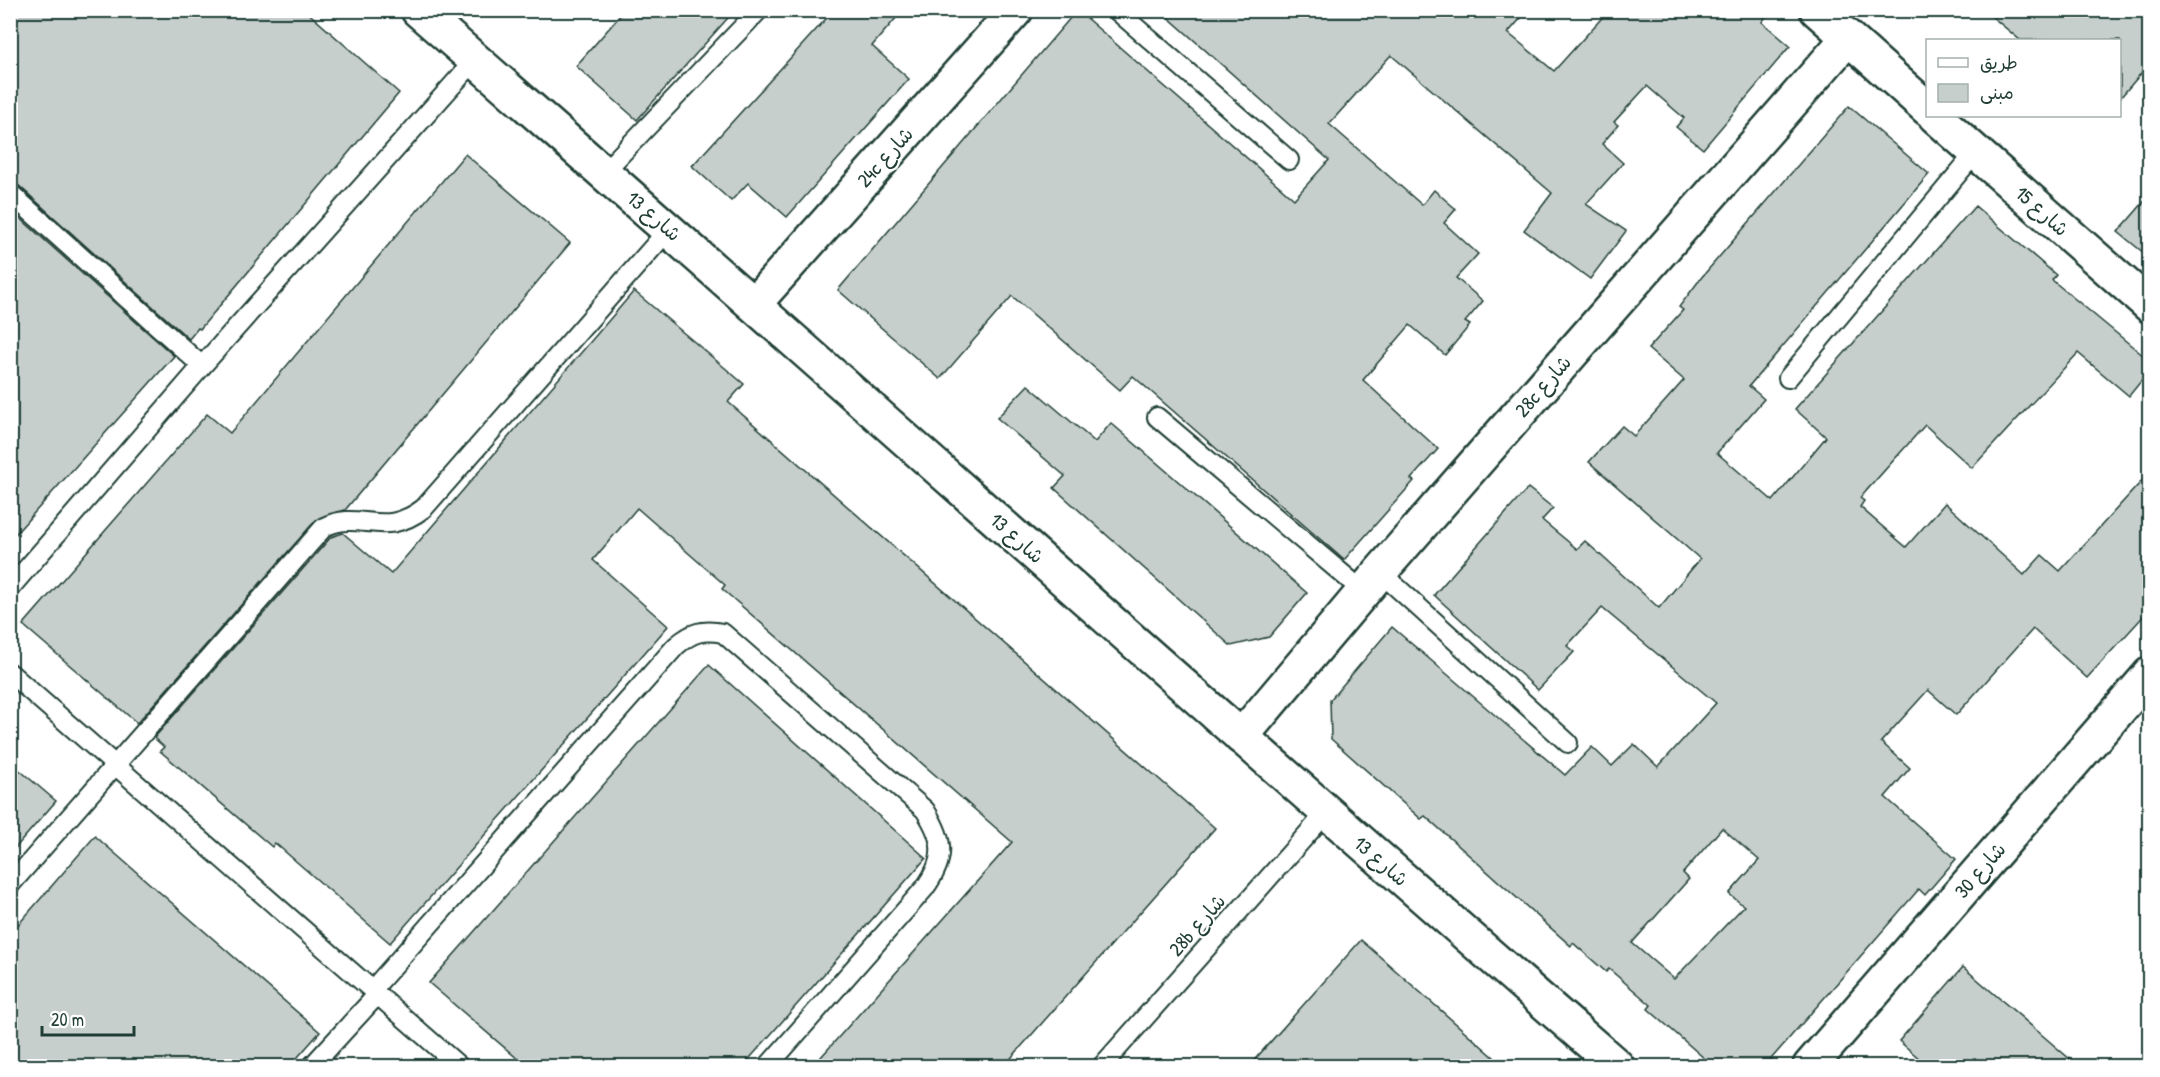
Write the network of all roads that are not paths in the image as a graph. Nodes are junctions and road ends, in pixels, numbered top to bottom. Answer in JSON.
{"nodes":[{"id":1,"x":418,"y":10,"type":"edge"},
{"id":2,"x":759,"y":10,"type":"edge"},
{"id":3,"x":1016,"y":10,"type":"edge"},
{"id":4,"x":1116,"y":10,"type":"edge"},
{"id":5,"x":1817,"y":10,"type":"edge"},
{"id":6,"x":1848,"y":38,"type":"junction"},
{"id":7,"x":475,"y":60,"type":"junction"},
{"id":8,"x":1926,"y":107,"type":"edge"},
{"id":9,"x":1936,"y":117,"type":"edge"},
{"id":10,"x":1976,"y":152,"type":"junction"},
{"id":11,"x":1290,"y":160,"type":"dead end"},
{"id":12,"x":604,"y":172,"type":"junction"},
{"id":13,"x":10,"y":193,"type":"edge"},
{"id":14,"x":669,"y":230,"type":"junction"},
{"id":15,"x":754,"y":304,"type":"junction"},
{"id":16,"x":2150,"y":306,"type":"edge"},
{"id":17,"x":202,"y":366,"type":"junction"},
{"id":18,"x":1788,"y":378,"type":"dead end"},
{"id":19,"x":1157,"y":417,"type":"dead end"},
{"id":20,"x":1372,"y":582,"type":"junction"},
{"id":21,"x":10,"y":588,"type":"edge"},
{"id":22,"x":10,"y":673,"type":"edge"},
{"id":23,"x":2150,"y":674,"type":"edge"},
{"id":24,"x":1241,"y":737,"type":"junction"},
{"id":25,"x":1568,"y":743,"type":"dead end"},
{"id":26,"x":116,"y":765,"type":"junction"},
{"id":27,"x":1326,"y":813,"type":"junction"},
{"id":28,"x":10,"y":885,"type":"edge"},
{"id":29,"x":375,"y":992,"type":"junction"},
{"id":30,"x":312,"y":1066,"type":"edge"},
{"id":31,"x":459,"y":1066,"type":"edge"},
{"id":32,"x":768,"y":1066,"type":"edge"},
{"id":33,"x":1102,"y":1066,"type":"edge"},
{"id":34,"x":1617,"y":1066,"type":"edge"},
{"id":35,"x":1810,"y":1066,"type":"edge"}],
"edges":[{"from":1,"to":7,"type":"street","name":"شارع 13"},
{"from":2,"to":12,"type":"lane"},
{"from":3,"to":15,"type":"street","name":"24c شارع"},
{"from":4,"to":11,"type":"lane"},
{"from":5,"to":6,"type":"street"},
{"from":6,"to":8,"type":"street"},
{"from":6,"to":20,"type":"street","name":"28c شارع"},
{"from":7,"to":12,"type":"street","name":"شارع 13"},
{"from":7,"to":17,"type":"lane"},
{"from":9,"to":10,"type":"street","name":"شارع 15"},
{"from":10,"to":16,"type":"street","name":"شارع 15"},
{"from":10,"to":18,"type":"lane"},
{"from":12,"to":14,"type":"street","name":"شارع 13"},
{"from":13,"to":17,"type":"lane"},
{"from":14,"to":15,"type":"street","name":"شارع 13"},
{"from":14,"to":26,"type":"lane"},
{"from":15,"to":24,"type":"street","name":"شارع 13"},
{"from":17,"to":21,"type":"lane"},
{"from":19,"to":20,"type":"lane"},
{"from":20,"to":24,"type":"street","name":"28c شارع"},
{"from":20,"to":25,"type":"lane"},
{"from":22,"to":26,"type":"lane"},
{"from":23,"to":35,"type":"street","name":"شارع 30"},
{"from":24,"to":27,"type":"street","name":"شارع 13"},
{"from":26,"to":28,"type":"lane"},
{"from":26,"to":29,"type":"lane"},
{"from":27,"to":33,"type":"lane","name":"28b شارع"},
{"from":27,"to":34,"type":"street","name":"شارع 13"},
{"from":29,"to":30,"type":"lane"},
{"from":29,"to":31,"type":"lane"},
{"from":29,"to":32,"type":"lane"}]}
